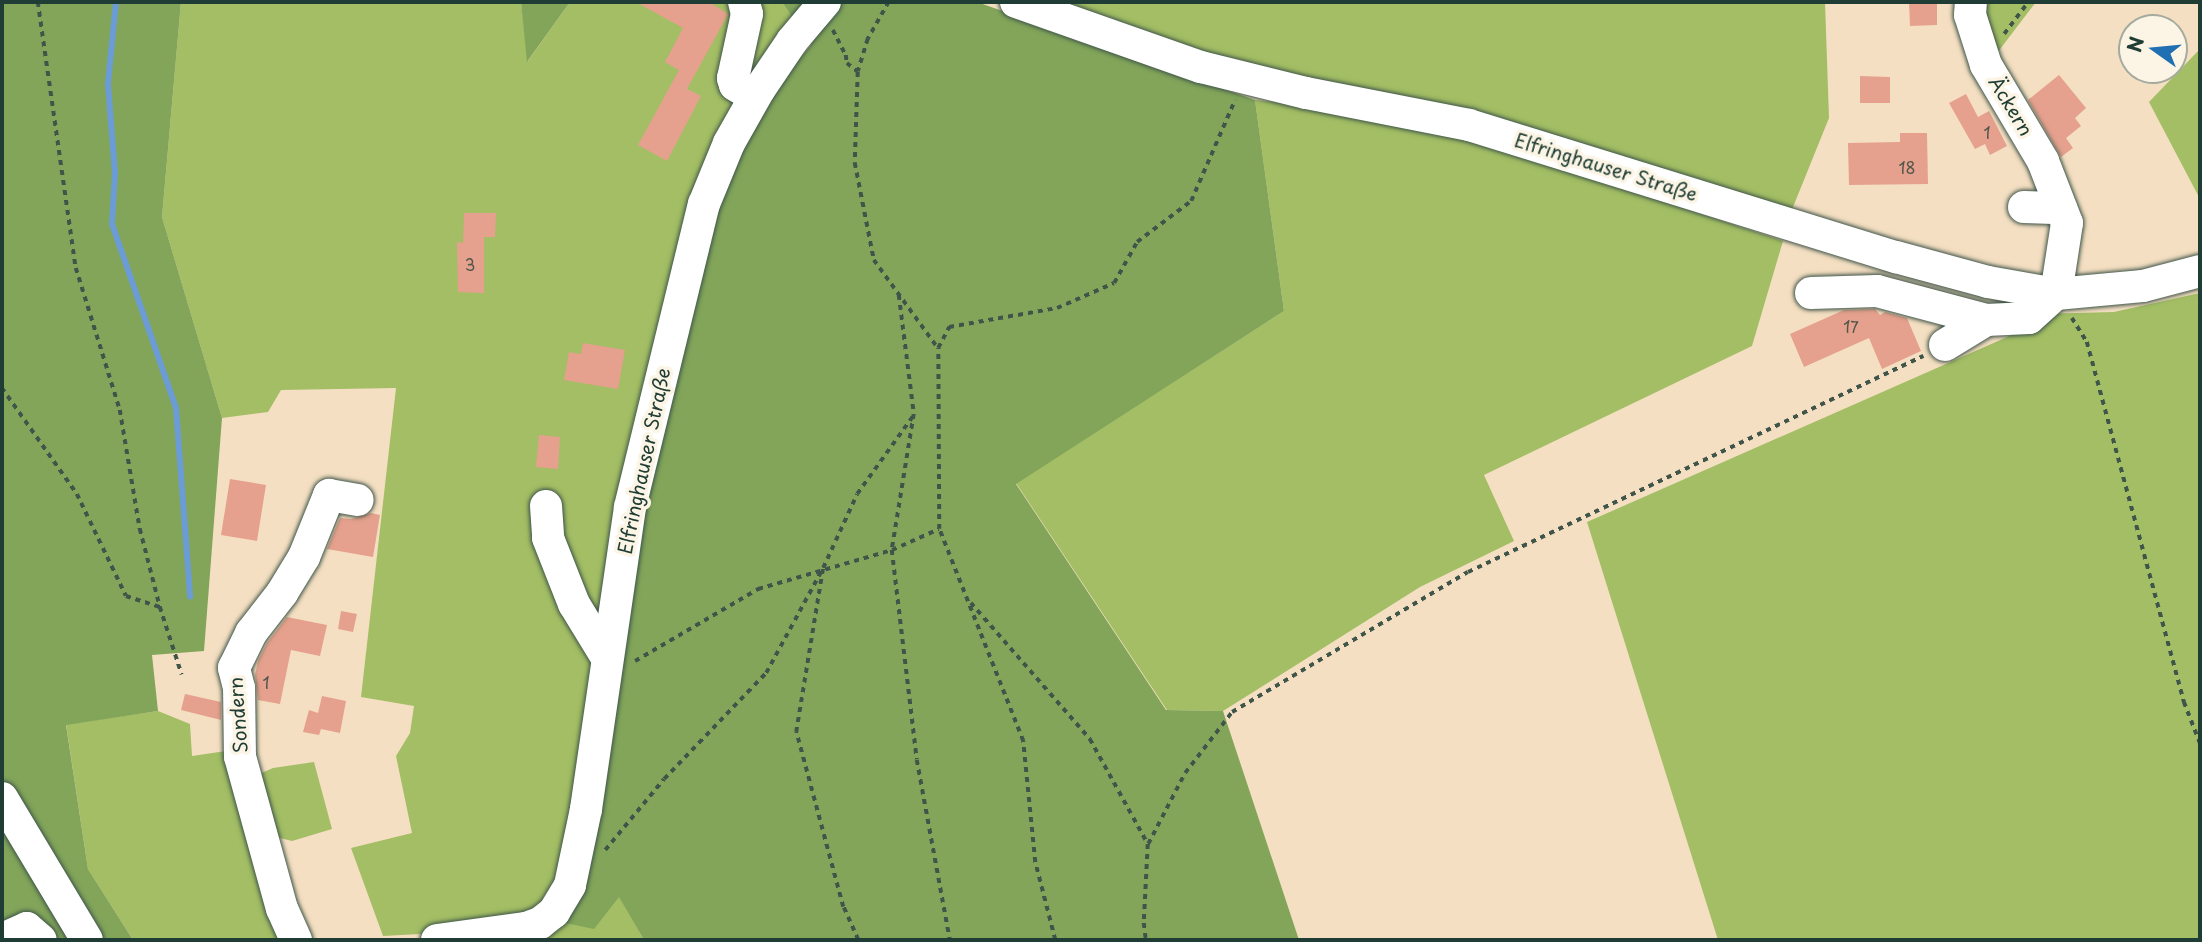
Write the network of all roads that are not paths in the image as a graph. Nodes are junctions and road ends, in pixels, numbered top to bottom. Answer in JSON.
{"nodes":[{"id":1,"x":744,"y":2,"type":"edge"},
{"id":2,"x":1016,"y":2,"type":"edge"},
{"id":3,"x":1971,"y":2,"type":"edge"},
{"id":4,"x":822,"y":4,"type":"edge"},
{"id":5,"x":755,"y":97,"type":"junction"},
{"id":6,"x":2024,"y":207,"type":"dead end"},
{"id":7,"x":2061,"y":208,"type":"junction"},
{"id":8,"x":2200,"y":271,"type":"edge"},
{"id":9,"x":1811,"y":293,"type":"dead end"},
{"id":10,"x":2056,"y":293,"type":"junction"},
{"id":11,"x":1986,"y":320,"type":"junction"},
{"id":12,"x":1945,"y":345,"type":"road end"},
{"id":13,"x":358,"y":500,"type":"dead end"},
{"id":14,"x":546,"y":506,"type":"dead end"},
{"id":15,"x":606,"y":669,"type":"junction"},
{"id":16,"x":2,"y":798,"type":"edge"},
{"id":17,"x":2,"y":939,"type":"edge"},
{"id":18,"x":41,"y":940,"type":"edge"},
{"id":19,"x":87,"y":940,"type":"edge"},
{"id":20,"x":296,"y":940,"type":"edge"},
{"id":21,"x":437,"y":940,"type":"edge"}],
"edges":[{"from":1,"to":5,"type":"street"},
{"from":2,"to":10,"type":"street","name":"Elfringhauser Straße"},
{"from":3,"to":7,"type":"street","name":"Äckern"},
{"from":4,"to":5,"type":"street","name":"Elfringhauser Straße"},
{"from":5,"to":15,"type":"street","name":"Elfringhauser Straße"},
{"from":6,"to":7,"type":"street"},
{"from":7,"to":10,"type":"street","name":"Äckern"},
{"from":8,"to":10,"type":"street","name":"Elfringhauser Straße"},
{"from":9,"to":11,"type":"street"},
{"from":10,"to":11,"type":"street"},
{"from":11,"to":12,"type":"street"},
{"from":13,"to":20,"type":"street","name":"Sondern"},
{"from":14,"to":15,"type":"street"},
{"from":15,"to":21,"type":"street","name":"Elfringhauser Straße"},
{"from":16,"to":19,"type":"street"},
{"from":17,"to":18,"type":"street"}]}
